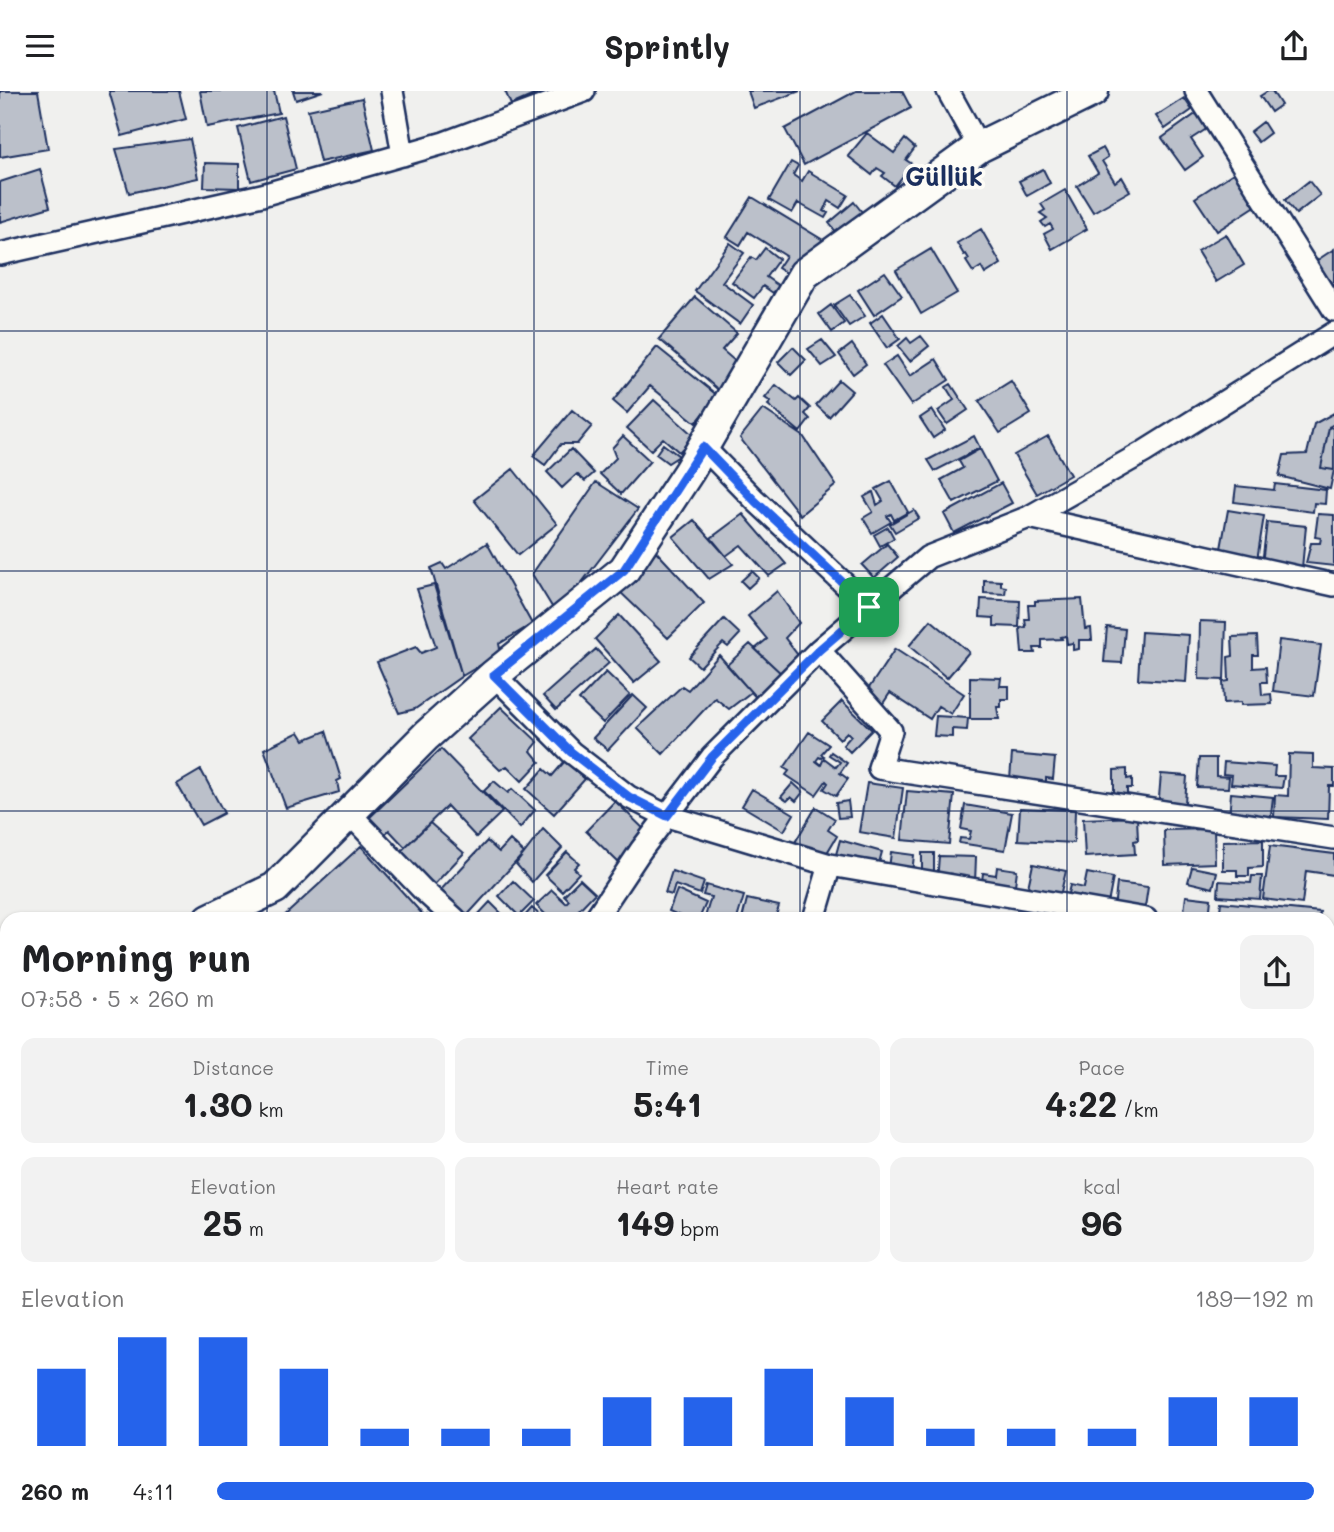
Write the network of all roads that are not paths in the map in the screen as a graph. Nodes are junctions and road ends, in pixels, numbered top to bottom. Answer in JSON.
{"nodes":[{"id":1,"x":392,"y":91,"type":"edge"},
{"id":2,"x":584,"y":91,"type":"edge"},
{"id":3,"x":948,"y":91,"type":"edge"},
{"id":4,"x":1093,"y":91,"type":"edge"},
{"id":5,"x":1196,"y":91,"type":"edge"},
{"id":6,"x":979,"y":147,"type":"junction"},
{"id":7,"x":403,"y":155,"type":"junction"},
{"id":8,"x":0,"y":254,"type":"edge"},
{"id":9,"x":1334,"y":310,"type":"edge"},
{"id":10,"x":1334,"y":333,"type":"edge"},
{"id":11,"x":703,"y":447,"type":"junction"},
{"id":12,"x":1029,"y":517,"type":"junction"},
{"id":13,"x":1334,"y":585,"type":"edge"},
{"id":14,"x":869,"y":607,"type":"junction"},
{"id":15,"x":819,"y":650,"type":"junction"},
{"id":16,"x":494,"y":675,"type":"junction"},
{"id":17,"x":349,"y":813,"type":"junction"},
{"id":18,"x":667,"y":816,"type":"junction"},
{"id":19,"x":1334,"y":838,"type":"edge"},
{"id":20,"x":830,"y":865,"type":"junction"},
{"id":21,"x":224,"y":912,"type":"edge"},
{"id":22,"x":448,"y":912,"type":"edge"},
{"id":23,"x":600,"y":912,"type":"edge"},
{"id":24,"x":816,"y":912,"type":"edge"},
{"id":25,"x":1106,"y":912,"type":"edge"}],
"edges":[{"from":1,"to":7,"type":"street"},
{"from":2,"to":7,"type":"street"},
{"from":3,"to":6,"type":"street"},
{"from":4,"to":6,"type":"street"},
{"from":5,"to":9,"type":"street"},
{"from":6,"to":11,"type":"street"},
{"from":7,"to":8,"type":"street"},
{"from":10,"to":12,"type":"street"},
{"from":11,"to":14,"type":"street"},
{"from":11,"to":16,"type":"street"},
{"from":12,"to":13,"type":"street"},
{"from":12,"to":14,"type":"street"},
{"from":14,"to":15,"type":"street"},
{"from":15,"to":18,"type":"street"},
{"from":15,"to":19,"type":"street"},
{"from":16,"to":17,"type":"street"},
{"from":16,"to":18,"type":"street"},
{"from":17,"to":21,"type":"street"},
{"from":17,"to":22,"type":"street"},
{"from":18,"to":20,"type":"street"},
{"from":18,"to":23,"type":"street"},
{"from":20,"to":24,"type":"street"},
{"from":20,"to":25,"type":"street"}]}
